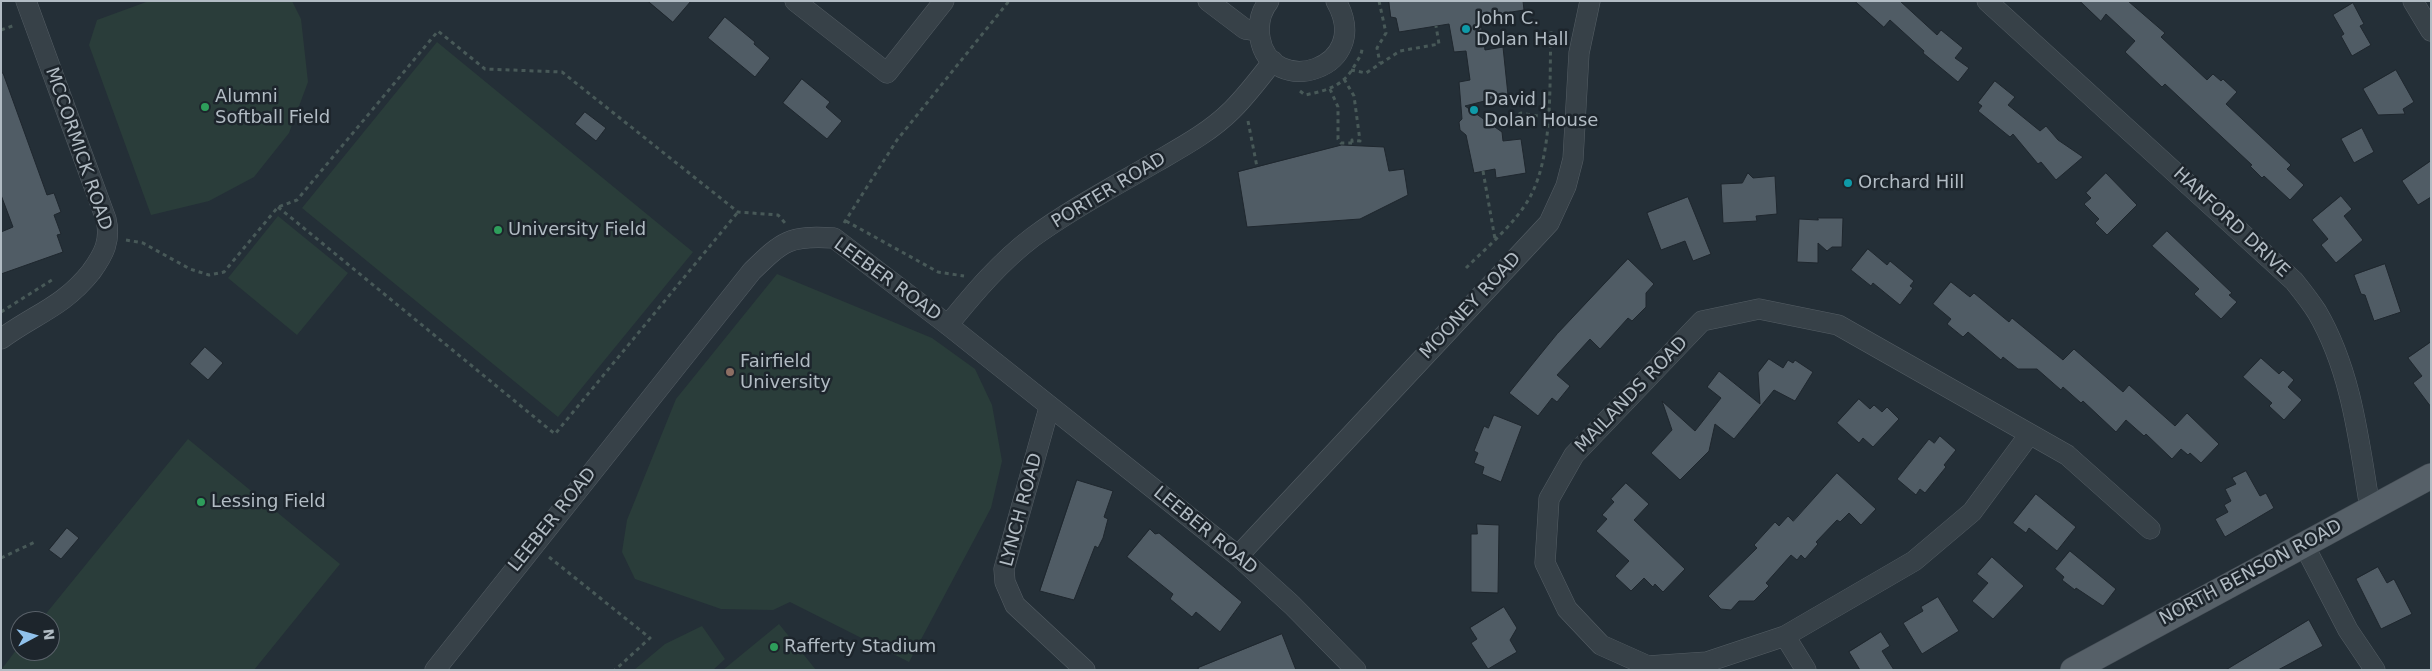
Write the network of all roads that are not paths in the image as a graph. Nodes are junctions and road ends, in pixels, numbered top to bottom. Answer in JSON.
{"nodes":[{"id":1,"x":26,"y":1,"type":"edge"},
{"id":2,"x":795,"y":1,"type":"edge"},
{"id":3,"x":944,"y":1,"type":"edge"},
{"id":4,"x":1208,"y":1,"type":"edge"},
{"id":5,"x":1269,"y":1,"type":"edge"},
{"id":6,"x":1336,"y":1,"type":"edge"},
{"id":7,"x":1590,"y":1,"type":"edge"},
{"id":8,"x":1987,"y":1,"type":"edge"},
{"id":9,"x":2413,"y":1,"type":"edge"},
{"id":10,"x":1259,"y":31,"type":"junction"},
{"id":11,"x":2431,"y":31,"type":"edge"},
{"id":12,"x":1273,"y":61,"type":"junction"},
{"id":13,"x":948,"y":325,"type":"junction"},
{"id":14,"x":1,"y":339,"type":"edge"},
{"id":15,"x":1049,"y":408,"type":"junction"},
{"id":16,"x":2029,"y":435,"type":"junction"},
{"id":17,"x":2431,"y":476,"type":"edge"},
{"id":18,"x":2370,"y":508,"type":"junction"},
{"id":19,"x":2150,"y":530,"type":"dead end"},
{"id":20,"x":2304,"y":545,"type":"junction"},
{"id":21,"x":1238,"y":556,"type":"junction"},
{"id":22,"x":1784,"y":636,"type":"junction"},
{"id":23,"x":435,"y":670,"type":"edge"},
{"id":24,"x":1085,"y":670,"type":"edge"},
{"id":25,"x":1356,"y":670,"type":"edge"},
{"id":26,"x":1806,"y":670,"type":"edge"},
{"id":27,"x":2072,"y":670,"type":"edge"},
{"id":28,"x":2374,"y":670,"type":"edge"}],
"edges":[{"from":1,"to":14,"type":"street","name":"MCCORMICK ROAD"},
{"from":2,"to":3,"type":"street"},
{"from":4,"to":10,"type":"street"},
{"from":5,"to":10,"type":"street"},
{"from":6,"to":12,"type":"street"},
{"from":7,"to":21,"type":"street","name":"MOONEY ROAD"},
{"from":8,"to":18,"type":"street","name":"HANFORD DRIVE"},
{"from":9,"to":11,"type":"street"},
{"from":10,"to":12,"type":"street"},
{"from":12,"to":13,"type":"street","name":"PORTER ROAD"},
{"from":13,"to":15,"type":"street","name":"LEEBER ROAD"},
{"from":13,"to":23,"type":"street","name":"LEEBER ROAD"},
{"from":15,"to":21,"type":"street","name":"LEEBER ROAD"},
{"from":15,"to":24,"type":"street","name":"LYNCH ROAD"},
{"from":16,"to":19,"type":"street","name":"MAILANDS ROAD"},
{"from":16,"to":22,"type":"street","name":"MAILANDS ROAD"},
{"from":16,"to":22,"type":"street","name":"MAILANDS ROAD"},
{"from":17,"to":18,"type":"main road","name":"NORTH BENSON ROAD"},
{"from":18,"to":20,"type":"main road","name":"NORTH BENSON ROAD"},
{"from":20,"to":27,"type":"main road","name":"NORTH BENSON ROAD"},
{"from":20,"to":28,"type":"street"},
{"from":21,"to":25,"type":"street","name":"LEEBER ROAD"},
{"from":22,"to":26,"type":"street"}]}
